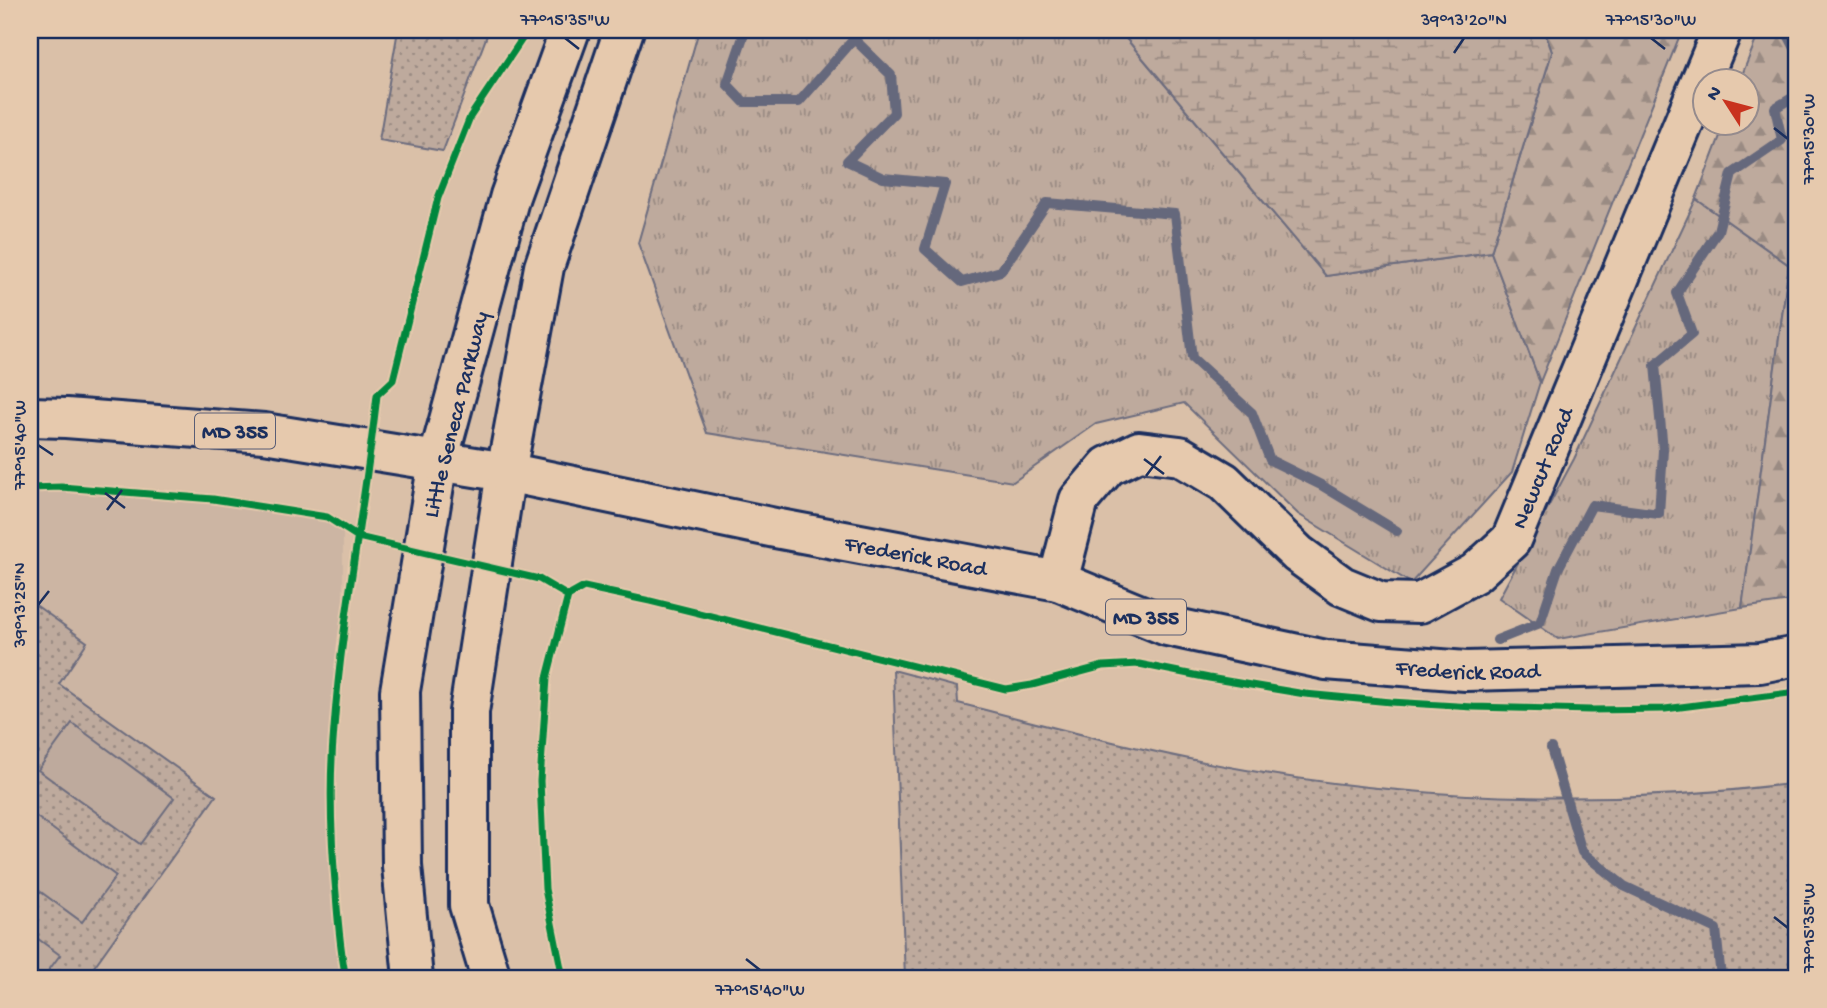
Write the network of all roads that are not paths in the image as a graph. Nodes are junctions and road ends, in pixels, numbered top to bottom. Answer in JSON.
{"nodes":[{"id":1,"x":570,"y":30,"type":"edge"},
{"id":2,"x":624,"y":30,"type":"edge"},
{"id":3,"x":1722,"y":30,"type":"edge"},
{"id":4,"x":30,"y":417,"type":"edge"},
{"id":5,"x":438,"y":461,"type":"junction"},
{"id":6,"x":506,"y":472,"type":"junction"},
{"id":7,"x":1058,"y":580,"type":"junction"},
{"id":8,"x":1797,"y":656,"type":"edge"},
{"id":9,"x":413,"y":978,"type":"edge"},
{"id":10,"x":491,"y":978,"type":"edge"}],
"edges":[{"from":1,"to":5,"type":"main road","name":"Little Seneca Parkway"},
{"from":2,"to":6,"type":"main road"},
{"from":3,"to":7,"type":"main road","name":"Newcut Road"},
{"from":4,"to":5,"type":"main road","name":"Frederick Road","number":"MD 355"},
{"from":5,"to":6,"type":"main road","name":"Frederick Road","number":"MD 355"},
{"from":5,"to":9,"type":"main road","name":"Little Seneca Parkway"},
{"from":6,"to":7,"type":"main road","name":"Frederick Road","number":"MD 355"},
{"from":6,"to":10,"type":"main road"},
{"from":7,"to":8,"type":"main road","name":"Frederick Road","number":"MD 355"}]}
